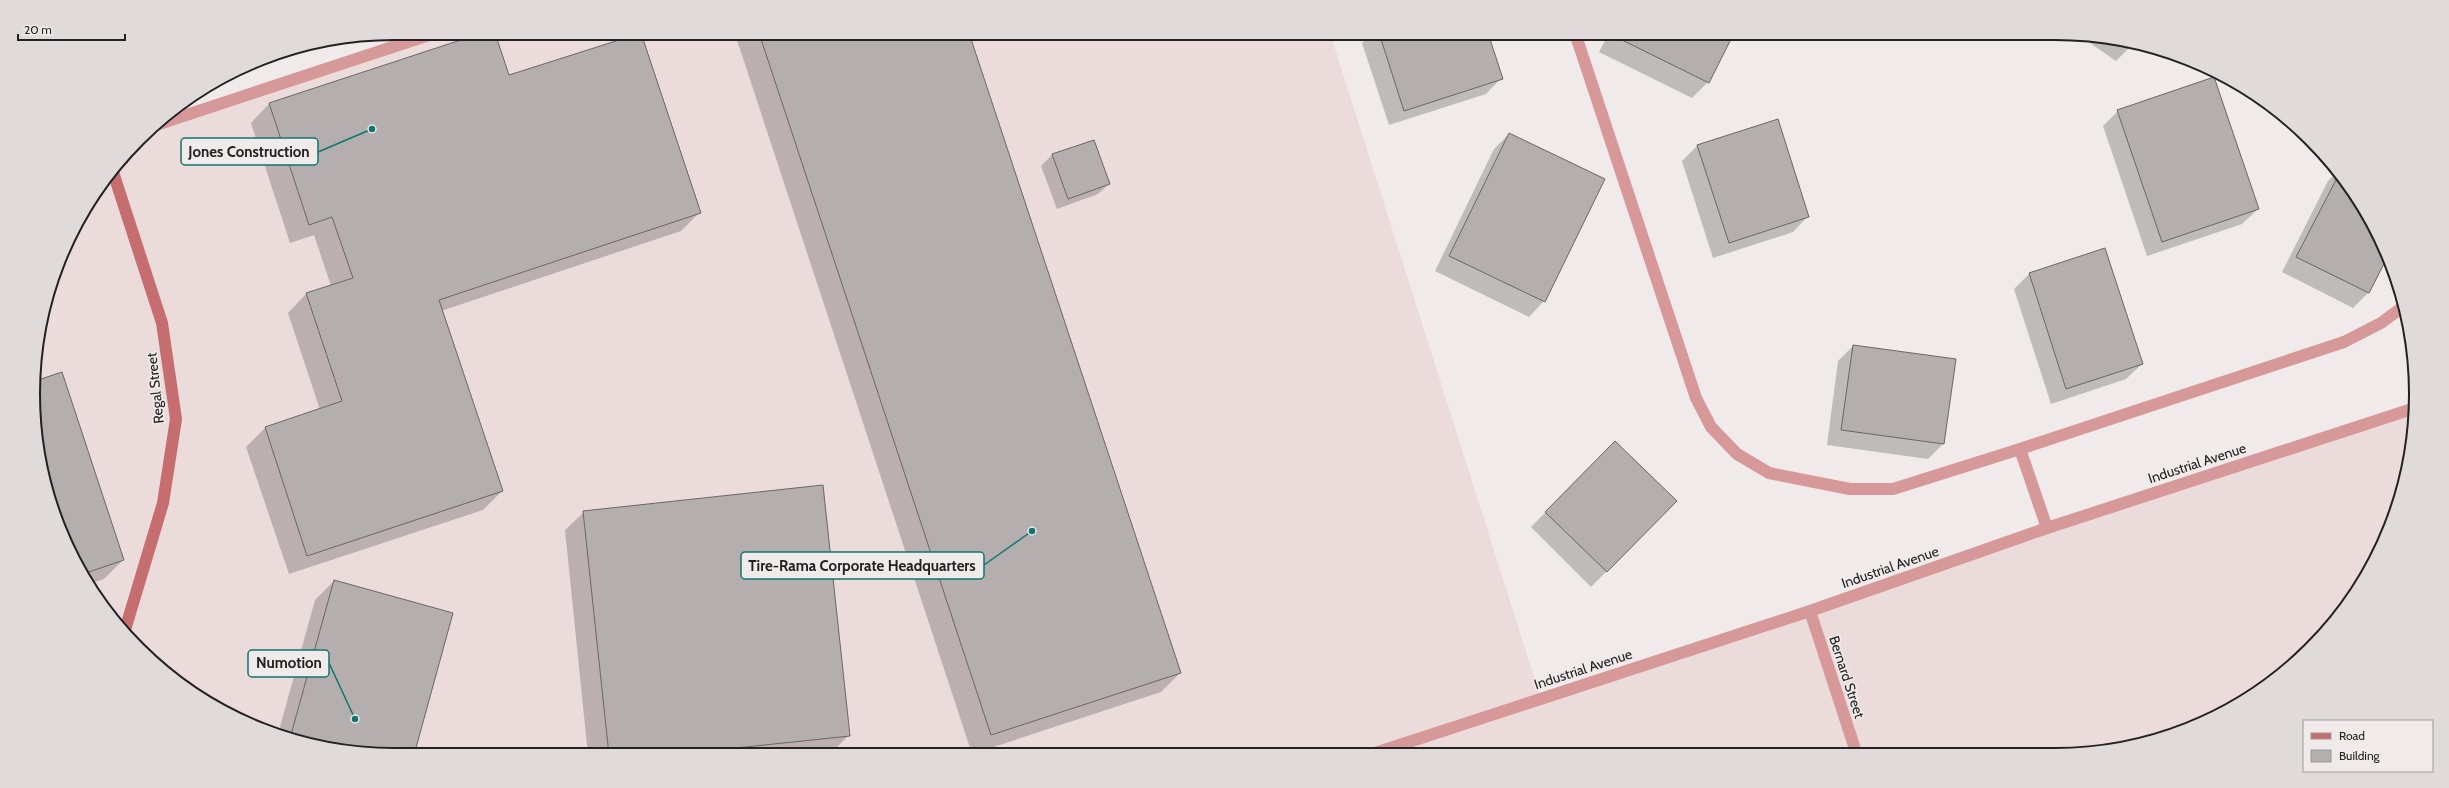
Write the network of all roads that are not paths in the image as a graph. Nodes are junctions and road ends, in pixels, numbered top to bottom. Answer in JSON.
{"nodes":[{"id":1,"x":414,"y":40,"type":"edge"},
{"id":2,"x":1577,"y":40,"type":"edge"},
{"id":3,"x":169,"y":121,"type":"edge"},
{"id":4,"x":114,"y":176,"type":"edge"},
{"id":5,"x":2399,"y":310,"type":"edge"},
{"id":6,"x":2408,"y":410,"type":"edge"},
{"id":7,"x":2020,"y":449,"type":"junction"},
{"id":8,"x":2047,"y":528,"type":"junction"},
{"id":9,"x":1810,"y":611,"type":"junction"},
{"id":10,"x":126,"y":625,"type":"edge"},
{"id":11,"x":1390,"y":748,"type":"edge"},
{"id":12,"x":1855,"y":748,"type":"edge"}],
"edges":[{"from":1,"to":3,"type":"street"},
{"from":2,"to":7,"type":"street"},
{"from":4,"to":10,"type":"street","name":"Regal Street"},
{"from":5,"to":7,"type":"street"},
{"from":6,"to":8,"type":"street","name":"Industrial Avenue"},
{"from":7,"to":8,"type":"street"},
{"from":8,"to":9,"type":"street","name":"Industrial Avenue"},
{"from":9,"to":11,"type":"street","name":"Industrial Avenue"},
{"from":9,"to":12,"type":"street","name":"Bernard Street"}]}
